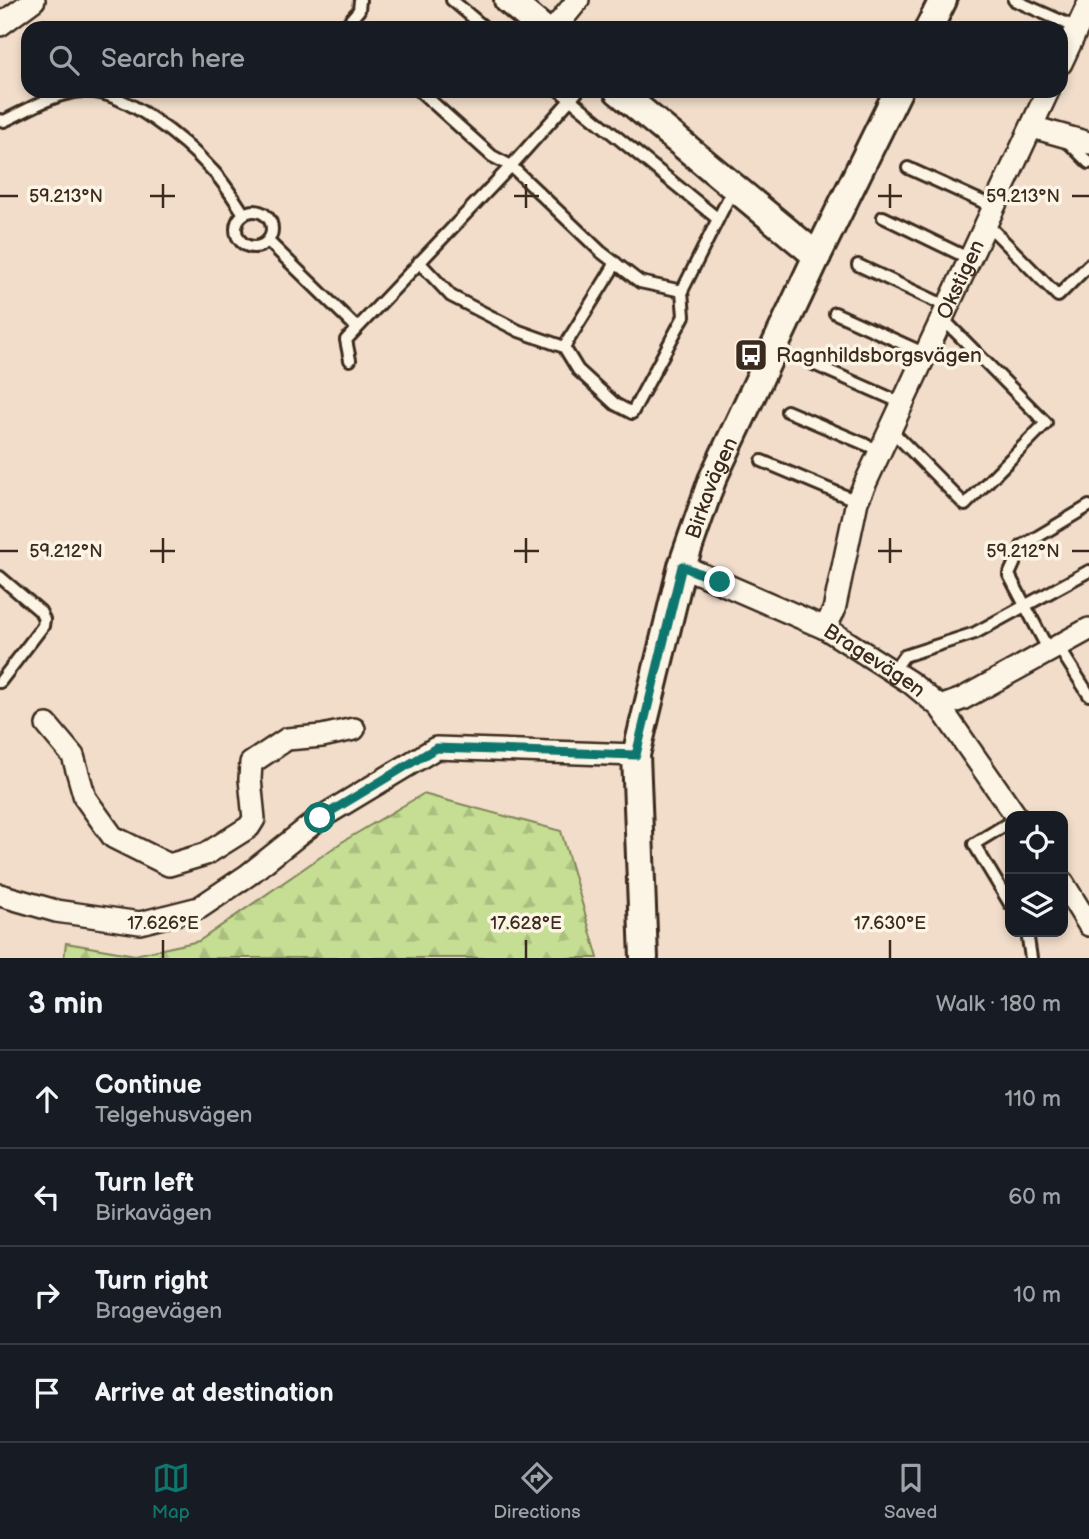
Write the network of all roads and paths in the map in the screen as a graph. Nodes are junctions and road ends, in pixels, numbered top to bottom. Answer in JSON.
{"nodes":[{"id":1,"x":34,"y":0,"type":"edge"},
{"id":2,"x":360,"y":0,"type":"edge"},
{"id":3,"x":452,"y":0,"type":"edge"},
{"id":4,"x":508,"y":0,"type":"edge"},
{"id":5,"x":578,"y":0,"type":"edge"},
{"id":6,"x":943,"y":0,"type":"edge"},
{"id":7,"x":1014,"y":0,"type":"edge"},
{"id":8,"x":1089,"y":3,"type":"edge"},
{"id":9,"x":350,"y":21,"type":"edge"},
{"id":10,"x":477,"y":21,"type":"edge"},
{"id":11,"x":534,"y":21,"type":"edge"},
{"id":12,"x":561,"y":21,"type":"edge"},
{"id":13,"x":932,"y":21,"type":"edge"},
{"id":14,"x":1061,"y":21,"type":"edge"},
{"id":15,"x":1068,"y":24,"type":"edge"},
{"id":16,"x":0,"y":25,"type":"edge"},
{"id":17,"x":1077,"y":28,"type":"junction"},
{"id":18,"x":1068,"y":48,"type":"edge"},
{"id":19,"x":53,"y":98,"type":"edge"},
{"id":20,"x":113,"y":98,"type":"edge"},
{"id":21,"x":428,"y":98,"type":"edge"},
{"id":22,"x":571,"y":98,"type":"edge"},
{"id":23,"x":577,"y":98,"type":"edge"},
{"id":24,"x":626,"y":98,"type":"edge"},
{"id":25,"x":895,"y":98,"type":"edge"},
{"id":26,"x":1045,"y":98,"type":"edge"},
{"id":27,"x":0,"y":120,"type":"edge"},
{"id":28,"x":1032,"y":127,"type":"junction"},
{"id":29,"x":1063,"y":136,"type":"junction"},
{"id":30,"x":1089,"y":144,"type":"edge"},
{"id":31,"x":1089,"y":163,"type":"edge"},
{"id":32,"x":511,"y":166,"type":"junction"},
{"id":33,"x":908,"y":168,"type":"dead end"},
{"id":34,"x":734,"y":187,"type":"junction"},
{"id":35,"x":244,"y":214,"type":"junction"},
{"id":36,"x":991,"y":215,"type":"junction"},
{"id":37,"x":883,"y":218,"type":"dead end"},
{"id":38,"x":718,"y":219,"type":"junction"},
{"id":39,"x":268,"y":241,"type":"junction"},
{"id":40,"x":817,"y":256,"type":"junction"},
{"id":41,"x":970,"y":259,"type":"junction"},
{"id":42,"x":419,"y":262,"type":"junction"},
{"id":43,"x":616,"y":263,"type":"junction"},
{"id":44,"x":858,"y":265,"type":"dead end"},
{"id":45,"x":1089,"y":265,"type":"edge"},
{"id":46,"x":682,"y":290,"type":"junction"},
{"id":47,"x":835,"y":313,"type":"dead end"},
{"id":48,"x":945,"y":313,"type":"junction"},
{"id":49,"x":356,"y":327,"type":"junction"},
{"id":50,"x":564,"y":347,"type":"junction"},
{"id":51,"x":926,"y":354,"type":"junction"},
{"id":52,"x":350,"y":360,"type":"dead end"},
{"id":53,"x":811,"y":363,"type":"dead end"},
{"id":54,"x":904,"y":404,"type":"junction"},
{"id":55,"x":787,"y":411,"type":"dead end"},
{"id":56,"x":891,"y":430,"type":"junction"},
{"id":57,"x":881,"y":451,"type":"junction"},
{"id":58,"x":762,"y":461,"type":"dead end"},
{"id":59,"x":858,"y":501,"type":"junction"},
{"id":60,"x":1089,"y":506,"type":"edge"},
{"id":61,"x":682,"y":566,"type":"junction"},
{"id":62,"x":1089,"y":570,"type":"edge"},
{"id":63,"x":0,"y":577,"type":"edge"},
{"id":64,"x":1026,"y":607,"type":"junction"},
{"id":65,"x":825,"y":628,"type":"junction"},
{"id":66,"x":1089,"y":629,"type":"edge"},
{"id":67,"x":1054,"y":648,"type":"junction"},
{"id":68,"x":893,"y":671,"type":"junction"},
{"id":69,"x":0,"y":682,"type":"edge"},
{"id":70,"x":1089,"y":695,"type":"edge"},
{"id":71,"x":940,"y":707,"type":"junction"},
{"id":72,"x":47,"y":725,"type":"dead end"},
{"id":73,"x":354,"y":729,"type":"dead end"},
{"id":74,"x":636,"y":755,"type":"junction"},
{"id":75,"x":1013,"y":811,"type":"edge"},
{"id":76,"x":1005,"y":825,"type":"edge"},
{"id":77,"x":1068,"y":891,"type":"edge"},
{"id":78,"x":0,"y":895,"type":"edge"},
{"id":79,"x":1005,"y":896,"type":"edge"},
{"id":80,"x":1089,"y":925,"type":"edge"},
{"id":81,"x":1028,"y":937,"type":"edge"},
{"id":82,"x":644,"y":958,"type":"edge"},
{"id":83,"x":1031,"y":958,"type":"edge"}],
"edges":[{"from":1,"to":16,"type":"street"},
{"from":2,"to":9,"type":"lane"},
{"from":3,"to":10,"type":"lane"},
{"from":4,"to":11,"type":"street"},
{"from":5,"to":12,"type":"street"},
{"from":6,"to":13,"type":"street"},
{"from":7,"to":14,"type":"lane"},
{"from":8,"to":17,"type":"street"},
{"from":15,"to":17,"type":"lane"},
{"from":17,"to":18,"type":"street"},
{"from":19,"to":27,"type":"lane"},
{"from":20,"to":35,"type":"lane"},
{"from":21,"to":32,"type":"lane"},
{"from":22,"to":32,"type":"lane"},
{"from":23,"to":38,"type":"lane"},
{"from":24,"to":34,"type":"street"},
{"from":25,"to":40,"type":"street","name":"Birkavägen"},
{"from":26,"to":28,"type":"street","name":"Okstigen"},
{"from":28,"to":29,"type":"street"},
{"from":28,"to":36,"type":"street","name":"Okstigen"},
{"from":29,"to":30,"type":"street"},
{"from":29,"to":31,"type":"lane"},
{"from":32,"to":42,"type":"lane"},
{"from":32,"to":43,"type":"lane"},
{"from":33,"to":36,"type":"lane"},
{"from":34,"to":38,"type":"lane"},
{"from":34,"to":40,"type":"street"},
{"from":35,"to":39,"type":"lane"},
{"from":35,"to":39,"type":"lane"},
{"from":36,"to":41,"type":"street","name":"Okstigen"},
{"from":36,"to":45,"type":"lane"},
{"from":37,"to":41,"type":"lane"},
{"from":38,"to":46,"type":"lane"},
{"from":39,"to":49,"type":"lane"},
{"from":40,"to":61,"type":"street","name":"Birkavägen"},
{"from":41,"to":48,"type":"street","name":"Okstigen"},
{"from":42,"to":49,"type":"lane"},
{"from":42,"to":50,"type":"lane"},
{"from":43,"to":46,"type":"lane"},
{"from":43,"to":50,"type":"lane"},
{"from":44,"to":48,"type":"lane"},
{"from":46,"to":50,"type":"lane"},
{"from":47,"to":51,"type":"lane"},
{"from":48,"to":51,"type":"street","name":"Okstigen"},
{"from":48,"to":56,"type":"lane"},
{"from":49,"to":52,"type":"lane"},
{"from":51,"to":54,"type":"street","name":"Okstigen"},
{"from":53,"to":54,"type":"lane"},
{"from":54,"to":56,"type":"street","name":"Okstigen"},
{"from":55,"to":57,"type":"lane"},
{"from":56,"to":57,"type":"street","name":"Okstigen"},
{"from":57,"to":59,"type":"street","name":"Okstigen"},
{"from":58,"to":59,"type":"lane"},
{"from":59,"to":65,"type":"street","name":"Okstigen"},
{"from":60,"to":64,"type":"lane"},
{"from":61,"to":65,"type":"street","name":"Bragevägen"},
{"from":61,"to":74,"type":"street","name":"Birkavägen"},
{"from":62,"to":64,"type":"lane"},
{"from":63,"to":69,"type":"lane"},
{"from":64,"to":67,"type":"lane"},
{"from":64,"to":68,"type":"lane"},
{"from":65,"to":68,"type":"street","name":"Bragevägen"},
{"from":66,"to":67,"type":"street"},
{"from":67,"to":70,"type":"lane"},
{"from":67,"to":71,"type":"street"},
{"from":68,"to":71,"type":"street","name":"Bragevägen"},
{"from":71,"to":75,"type":"street","name":"Bragevägen"},
{"from":72,"to":73,"type":"street"},
{"from":74,"to":78,"type":"street"},
{"from":74,"to":82,"type":"street","name":"Birkavägen"},
{"from":76,"to":79,"type":"lane"},
{"from":77,"to":80,"type":"street"},
{"from":81,"to":83,"type":"lane"}]}
